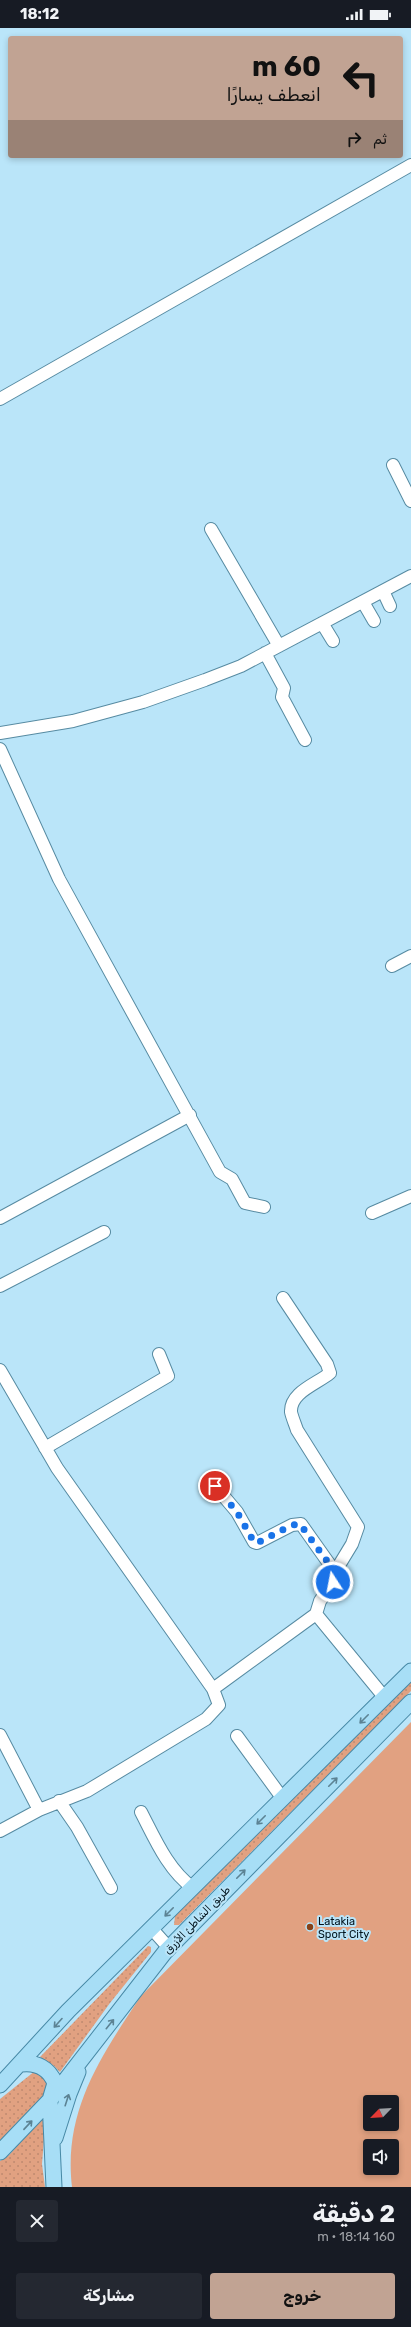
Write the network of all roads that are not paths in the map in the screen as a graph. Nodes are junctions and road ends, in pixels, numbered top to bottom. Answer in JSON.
{"nodes":[{"id":1,"x":411,"y":165,"type":"edge"},
{"id":2,"x":0,"y":399,"type":"edge"},
{"id":3,"x":392,"y":465,"type":"dead end"},
{"id":4,"x":411,"y":501,"type":"edge"},
{"id":5,"x":211,"y":529,"type":"dead end"},
{"id":6,"x":411,"y":576,"type":"edge"},
{"id":7,"x":382,"y":591,"type":"junction"},
{"id":8,"x":363,"y":602,"type":"junction"},
{"id":9,"x":390,"y":606,"type":"dead end"},
{"id":10,"x":374,"y":621,"type":"dead end"},
{"id":11,"x":322,"y":623,"type":"junction"},
{"id":12,"x":332,"y":641,"type":"dead end"},
{"id":13,"x":279,"y":646,"type":"junction"},
{"id":14,"x":265,"y":653,"type":"junction"},
{"id":15,"x":0,"y":733,"type":"edge"},
{"id":16,"x":305,"y":740,"type":"dead end"},
{"id":17,"x":0,"y":750,"type":"edge"},
{"id":18,"x":411,"y":956,"type":"edge"},
{"id":19,"x":392,"y":966,"type":"dead end"},
{"id":20,"x":190,"y":1115,"type":"junction"},
{"id":21,"x":411,"y":1196,"type":"edge"},
{"id":22,"x":264,"y":1207,"type":"dead end"},
{"id":23,"x":372,"y":1213,"type":"dead end"},
{"id":24,"x":0,"y":1218,"type":"edge"},
{"id":25,"x":104,"y":1232,"type":"dead end"},
{"id":26,"x":0,"y":1286,"type":"edge"},
{"id":27,"x":283,"y":1298,"type":"dead end"},
{"id":28,"x":159,"y":1354,"type":"dead end"},
{"id":29,"x":0,"y":1370,"type":"edge"},
{"id":30,"x":45,"y":1448,"type":"junction"},
{"id":31,"x":215,"y":1486,"type":"dead end"},
{"id":32,"x":335,"y":1572,"type":"junction"},
{"id":33,"x":316,"y":1614,"type":"junction"},
{"id":34,"x":411,"y":1671,"type":"edge"},
{"id":35,"x":213,"y":1689,"type":"junction"},
{"id":36,"x":385,"y":1698,"type":"junction"},
{"id":37,"x":411,"y":1702,"type":"edge"},
{"id":38,"x":0,"y":1735,"type":"edge"},
{"id":39,"x":237,"y":1736,"type":"dead end"},
{"id":40,"x":283,"y":1799,"type":"junction"},
{"id":41,"x":59,"y":1801,"type":"junction"},
{"id":42,"x":38,"y":1810,"type":"junction"},
{"id":43,"x":141,"y":1812,"type":"dead end"},
{"id":44,"x":0,"y":1830,"type":"edge"},
{"id":45,"x":111,"y":1888,"type":"dead end"},
{"id":46,"x":193,"y":1888,"type":"junction"},
{"id":47,"x":152,"y":1929,"type":"junction"},
{"id":48,"x":169,"y":1948,"type":"junction"},
{"id":49,"x":87,"y":2052,"type":"junction"},
{"id":50,"x":21,"y":2064,"type":"junction"},
{"id":51,"x":0,"y":2085,"type":"edge"},
{"id":52,"x":50,"y":2100,"type":"junction"},
{"id":53,"x":51,"y":2150,"type":"junction"},
{"id":54,"x":0,"y":2152,"type":"edge"},
{"id":55,"x":54,"y":2187,"type":"edge"}],
"edges":[{"from":1,"to":2,"type":"street"},
{"from":3,"to":4,"type":"street"},
{"from":5,"to":13,"type":"street"},
{"from":6,"to":7,"type":"street"},
{"from":7,"to":8,"type":"street"},
{"from":7,"to":9,"type":"street"},
{"from":8,"to":10,"type":"street"},
{"from":8,"to":11,"type":"street"},
{"from":11,"to":12,"type":"street"},
{"from":11,"to":13,"type":"street"},
{"from":13,"to":14,"type":"street"},
{"from":14,"to":15,"type":"street"},
{"from":14,"to":16,"type":"street"},
{"from":17,"to":20,"type":"street"},
{"from":18,"to":19,"type":"street"},
{"from":20,"to":22,"type":"street"},
{"from":20,"to":24,"type":"street"},
{"from":21,"to":23,"type":"street"},
{"from":25,"to":26,"type":"street"},
{"from":27,"to":32,"type":"street"},
{"from":28,"to":30,"type":"street"},
{"from":29,"to":30,"type":"street"},
{"from":30,"to":35,"type":"street"},
{"from":31,"to":32,"type":"street"},
{"from":32,"to":33,"type":"street"},
{"from":33,"to":35,"type":"street"},
{"from":33,"to":36,"type":"street"},
{"from":34,"to":36,"type":"main road"},
{"from":35,"to":41,"type":"street"},
{"from":36,"to":40,"type":"main road","one_way":true},
{"from":48,"to":37,"type":"main road","name":"طريق الشاطئ الأزرق","one_way":true},
{"from":38,"to":42,"type":"street"},
{"from":39,"to":40,"type":"street"},
{"from":40,"to":46,"type":"main road","one_way":true},
{"from":41,"to":42,"type":"street"},
{"from":41,"to":45,"type":"street"},
{"from":42,"to":44,"type":"street"},
{"from":43,"to":46,"type":"street"},
{"from":46,"to":47,"type":"main road","one_way":true},
{"from":47,"to":48,"type":"street"},
{"from":47,"to":50,"type":"main road","one_way":true},
{"from":49,"to":48,"type":"main road","name":"طريق الشاطئ الأزرق","one_way":true},
{"from":49,"to":52,"type":"main road","name":"طريق الشاطئ الأزرق"},
{"from":53,"to":49,"type":"main road","one_way":true},
{"from":50,"to":51,"type":"main road"},
{"from":50,"to":52,"type":"main road"},
{"from":52,"to":53,"type":"main road"},
{"from":54,"to":52,"type":"main road","name":"طريق الشاطئ الأزرق","one_way":true},
{"from":53,"to":55,"type":"main road"}]}
